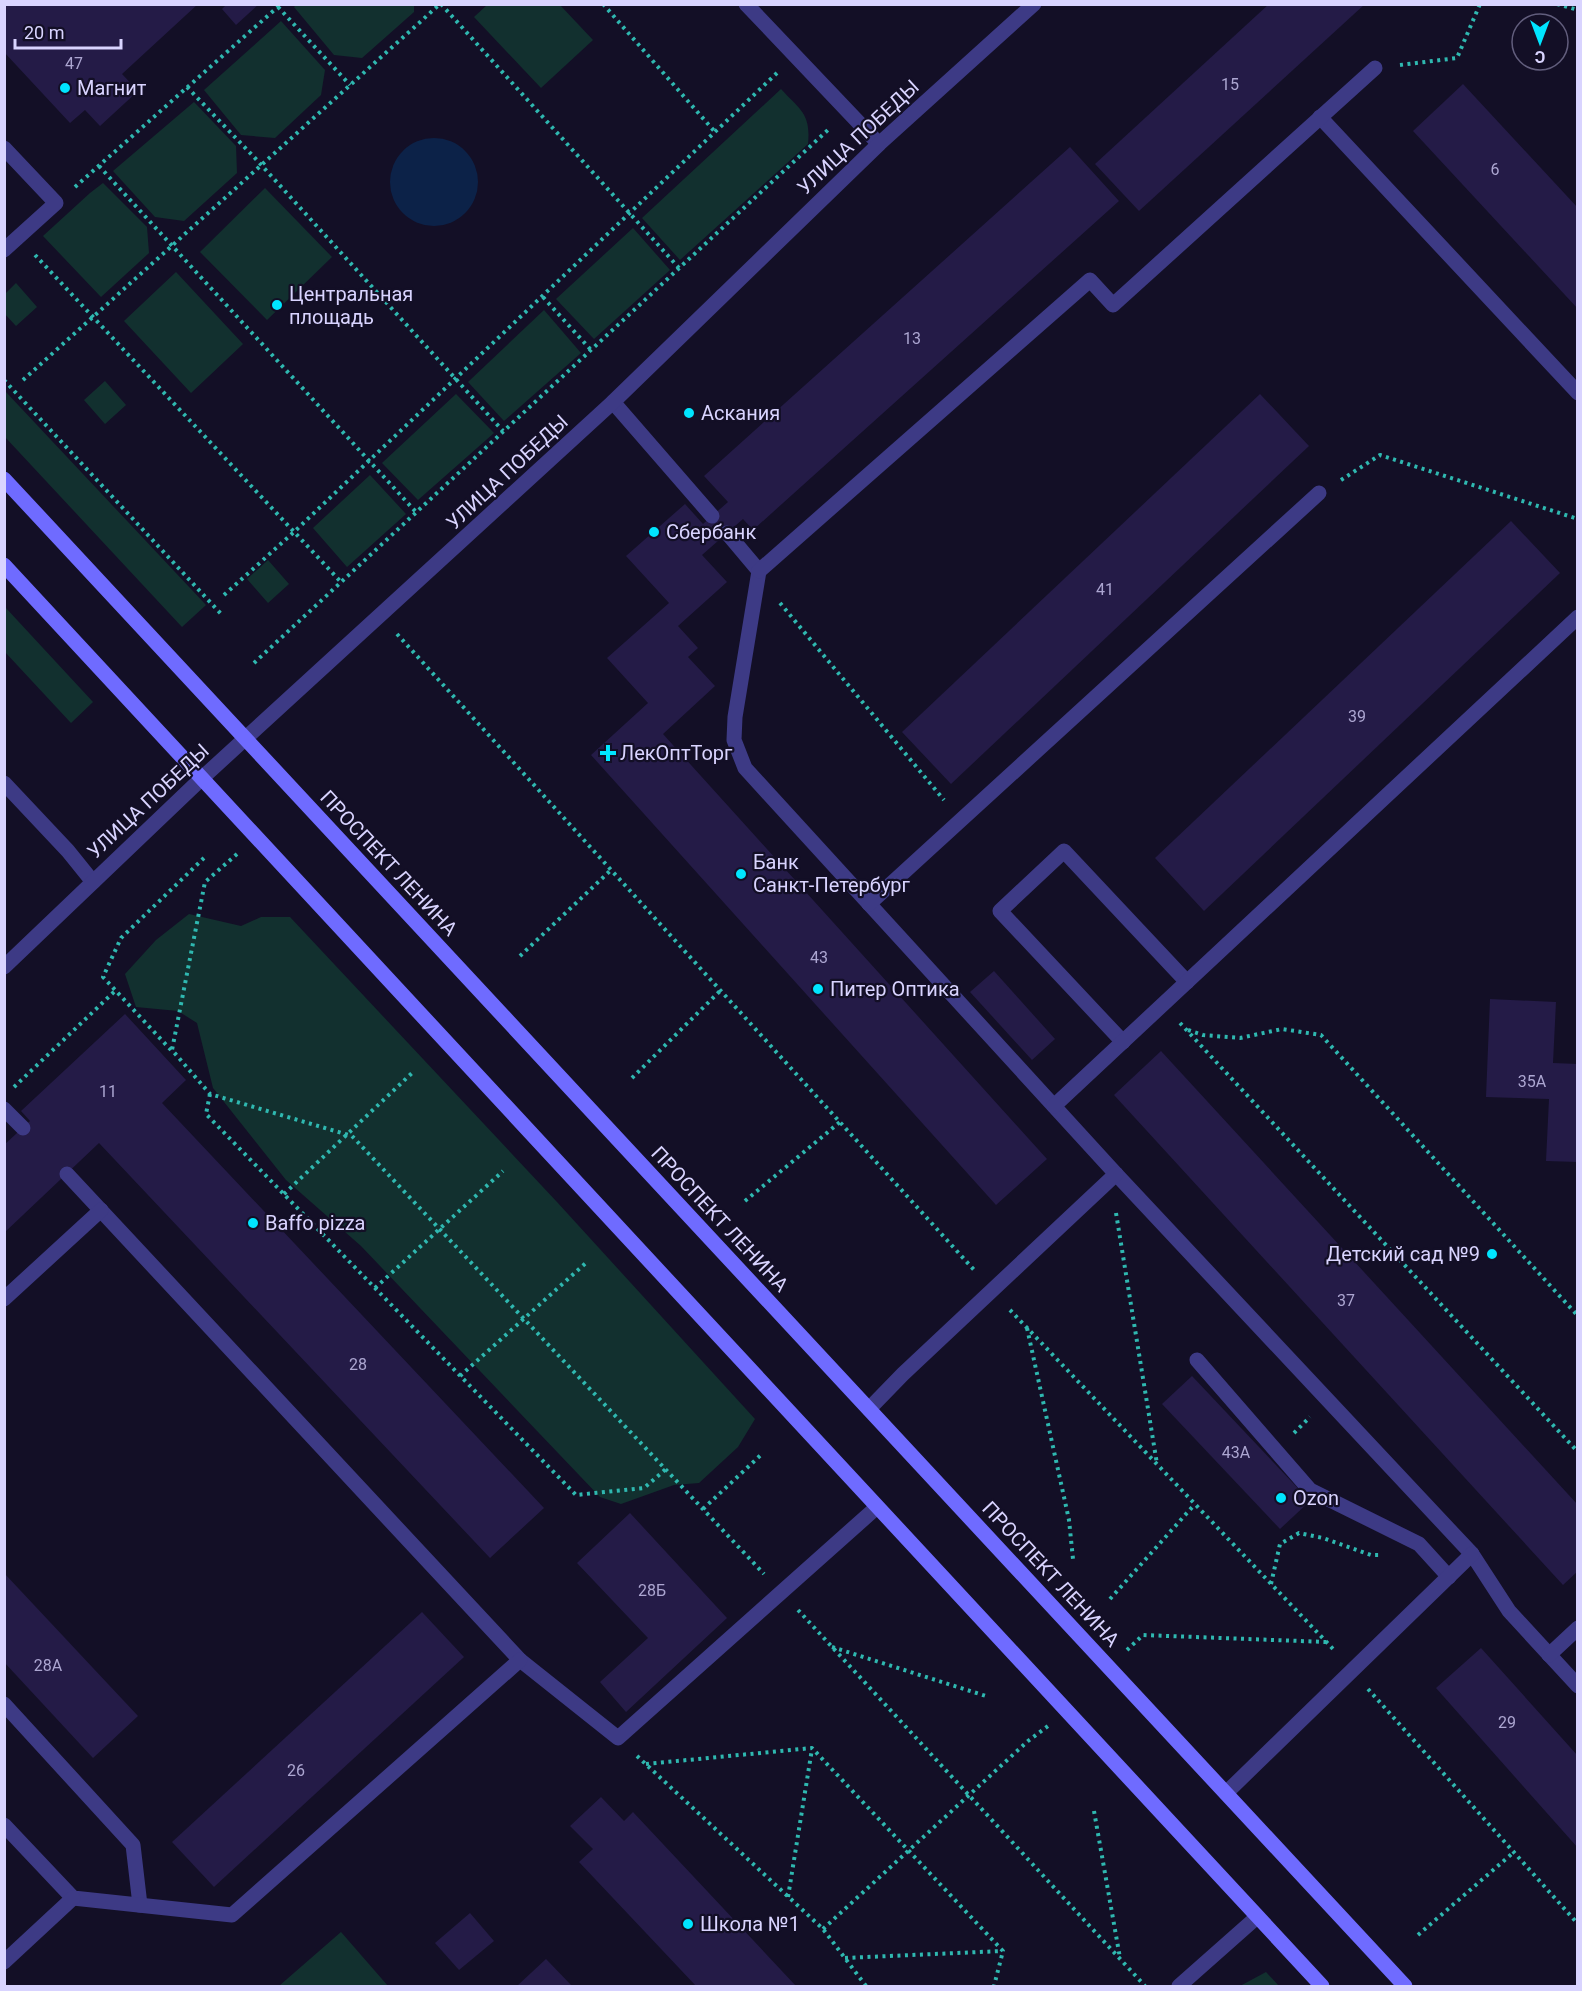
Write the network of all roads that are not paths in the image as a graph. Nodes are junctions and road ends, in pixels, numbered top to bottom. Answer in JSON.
{"nodes":[{"id":1,"x":746,"y":4,"type":"edge"},
{"id":2,"x":1034,"y":4,"type":"edge"},
{"id":3,"x":1375,"y":68,"type":"road end"},
{"id":4,"x":1320,"y":117,"type":"junction"},
{"id":5,"x":879,"y":144,"type":"junction"},
{"id":6,"x":4,"y":148,"type":"edge"},
{"id":7,"x":4,"y":250,"type":"edge"},
{"id":8,"x":1578,"y":393,"type":"edge"},
{"id":9,"x":613,"y":402,"type":"junction"},
{"id":10,"x":4,"y":479,"type":"edge"},
{"id":11,"x":1319,"y":493,"type":"road end"},
{"id":12,"x":712,"y":516,"type":"dead end"},
{"id":13,"x":727,"y":533,"type":"dead end"},
{"id":14,"x":4,"y":565,"type":"edge"},
{"id":15,"x":759,"y":574,"type":"junction"},
{"id":16,"x":1578,"y":617,"type":"edge"},
{"id":17,"x":246,"y":738,"type":"junction"},
{"id":18,"x":201,"y":779,"type":"junction"},
{"id":19,"x":4,"y":783,"type":"edge"},
{"id":20,"x":93,"y":882,"type":"junction"},
{"id":21,"x":869,"y":904,"type":"junction"},
{"id":22,"x":4,"y":967,"type":"edge"},
{"id":23,"x":1187,"y":982,"type":"junction"},
{"id":24,"x":1123,"y":1042,"type":"junction"},
{"id":25,"x":1054,"y":1106,"type":"junction"},
{"id":26,"x":4,"y":1109,"type":"edge"},
{"id":27,"x":23,"y":1128,"type":"dead end"},
{"id":28,"x":67,"y":1174,"type":"dead end"},
{"id":29,"x":1116,"y":1174,"type":"junction"},
{"id":30,"x":101,"y":1210,"type":"junction"},
{"id":31,"x":4,"y":1299,"type":"edge"},
{"id":32,"x":1197,"y":1360,"type":"dead end"},
{"id":33,"x":869,"y":1409,"type":"junction"},
{"id":34,"x":877,"y":1507,"type":"junction"},
{"id":35,"x":1472,"y":1554,"type":"junction"},
{"id":36,"x":1449,"y":1577,"type":"junction"},
{"id":37,"x":1578,"y":1628,"type":"edge"},
{"id":38,"x":1549,"y":1655,"type":"junction"},
{"id":39,"x":520,"y":1660,"type":"junction"},
{"id":40,"x":1578,"y":1686,"type":"edge"},
{"id":41,"x":4,"y":1704,"type":"edge"},
{"id":42,"x":1226,"y":1794,"type":"junction"},
{"id":43,"x":4,"y":1825,"type":"edge"},
{"id":44,"x":73,"y":1898,"type":"junction"},
{"id":45,"x":140,"y":1905,"type":"junction"},
{"id":46,"x":1257,"y":1917,"type":"junction"},
{"id":47,"x":4,"y":1962,"type":"edge"},
{"id":48,"x":1179,"y":1986,"type":"edge"},
{"id":49,"x":1322,"y":1986,"type":"edge"},
{"id":50,"x":1406,"y":1986,"type":"edge"}],
"edges":[{"from":1,"to":5,"type":"street"},
{"from":2,"to":5,"type":"street","name":"УЛИЦА ПОБЕДЫ"},
{"from":3,"to":4,"type":"street"},
{"from":4,"to":8,"type":"street"},
{"from":4,"to":15,"type":"street"},
{"from":5,"to":9,"type":"street","name":"УЛИЦА ПОБЕДЫ"},
{"from":6,"to":7,"type":"street"},
{"from":9,"to":12,"type":"street"},
{"from":9,"to":17,"type":"street","name":"УЛИЦА ПОБЕДЫ"},
{"from":10,"to":17,"type":"main road","name":"ПРОСПЕКТ ЛЕНИНА"},
{"from":11,"to":21,"type":"street"},
{"from":13,"to":15,"type":"street"},
{"from":14,"to":18,"type":"main road"},
{"from":15,"to":21,"type":"street"},
{"from":16,"to":23,"type":"street"},
{"from":17,"to":18,"type":"street","name":"УЛИЦА ПОБЕДЫ"},
{"from":17,"to":33,"type":"main road","name":"ПРОСПЕКТ ЛЕНИНА"},
{"from":18,"to":20,"type":"street","name":"УЛИЦА ПОБЕДЫ"},
{"from":18,"to":34,"type":"main road"},
{"from":19,"to":20,"type":"street"},
{"from":20,"to":22,"type":"street","name":"УЛИЦА ПОБЕДЫ"},
{"from":21,"to":25,"type":"street"},
{"from":23,"to":24,"type":"street"},
{"from":23,"to":24,"type":"street"},
{"from":24,"to":25,"type":"street"},
{"from":25,"to":29,"type":"street"},
{"from":26,"to":27,"type":"street"},
{"from":28,"to":30,"type":"street"},
{"from":29,"to":33,"type":"street"},
{"from":29,"to":35,"type":"street"},
{"from":30,"to":31,"type":"street"},
{"from":30,"to":39,"type":"street"},
{"from":32,"to":36,"type":"street"},
{"from":33,"to":42,"type":"main road","name":"ПРОСПЕКТ ЛЕНИНА"},
{"from":34,"to":39,"type":"street"},
{"from":34,"to":46,"type":"main road"},
{"from":35,"to":36,"type":"street"},
{"from":35,"to":38,"type":"street"},
{"from":36,"to":42,"type":"street"},
{"from":37,"to":38,"type":"street"},
{"from":38,"to":40,"type":"street"},
{"from":39,"to":45,"type":"street"},
{"from":41,"to":45,"type":"street"},
{"from":42,"to":50,"type":"main road","name":"ПРОСПЕКТ ЛЕНИНА"},
{"from":43,"to":44,"type":"street"},
{"from":44,"to":45,"type":"street"},
{"from":44,"to":47,"type":"street"},
{"from":46,"to":48,"type":"street"},
{"from":46,"to":49,"type":"main road"}]}
